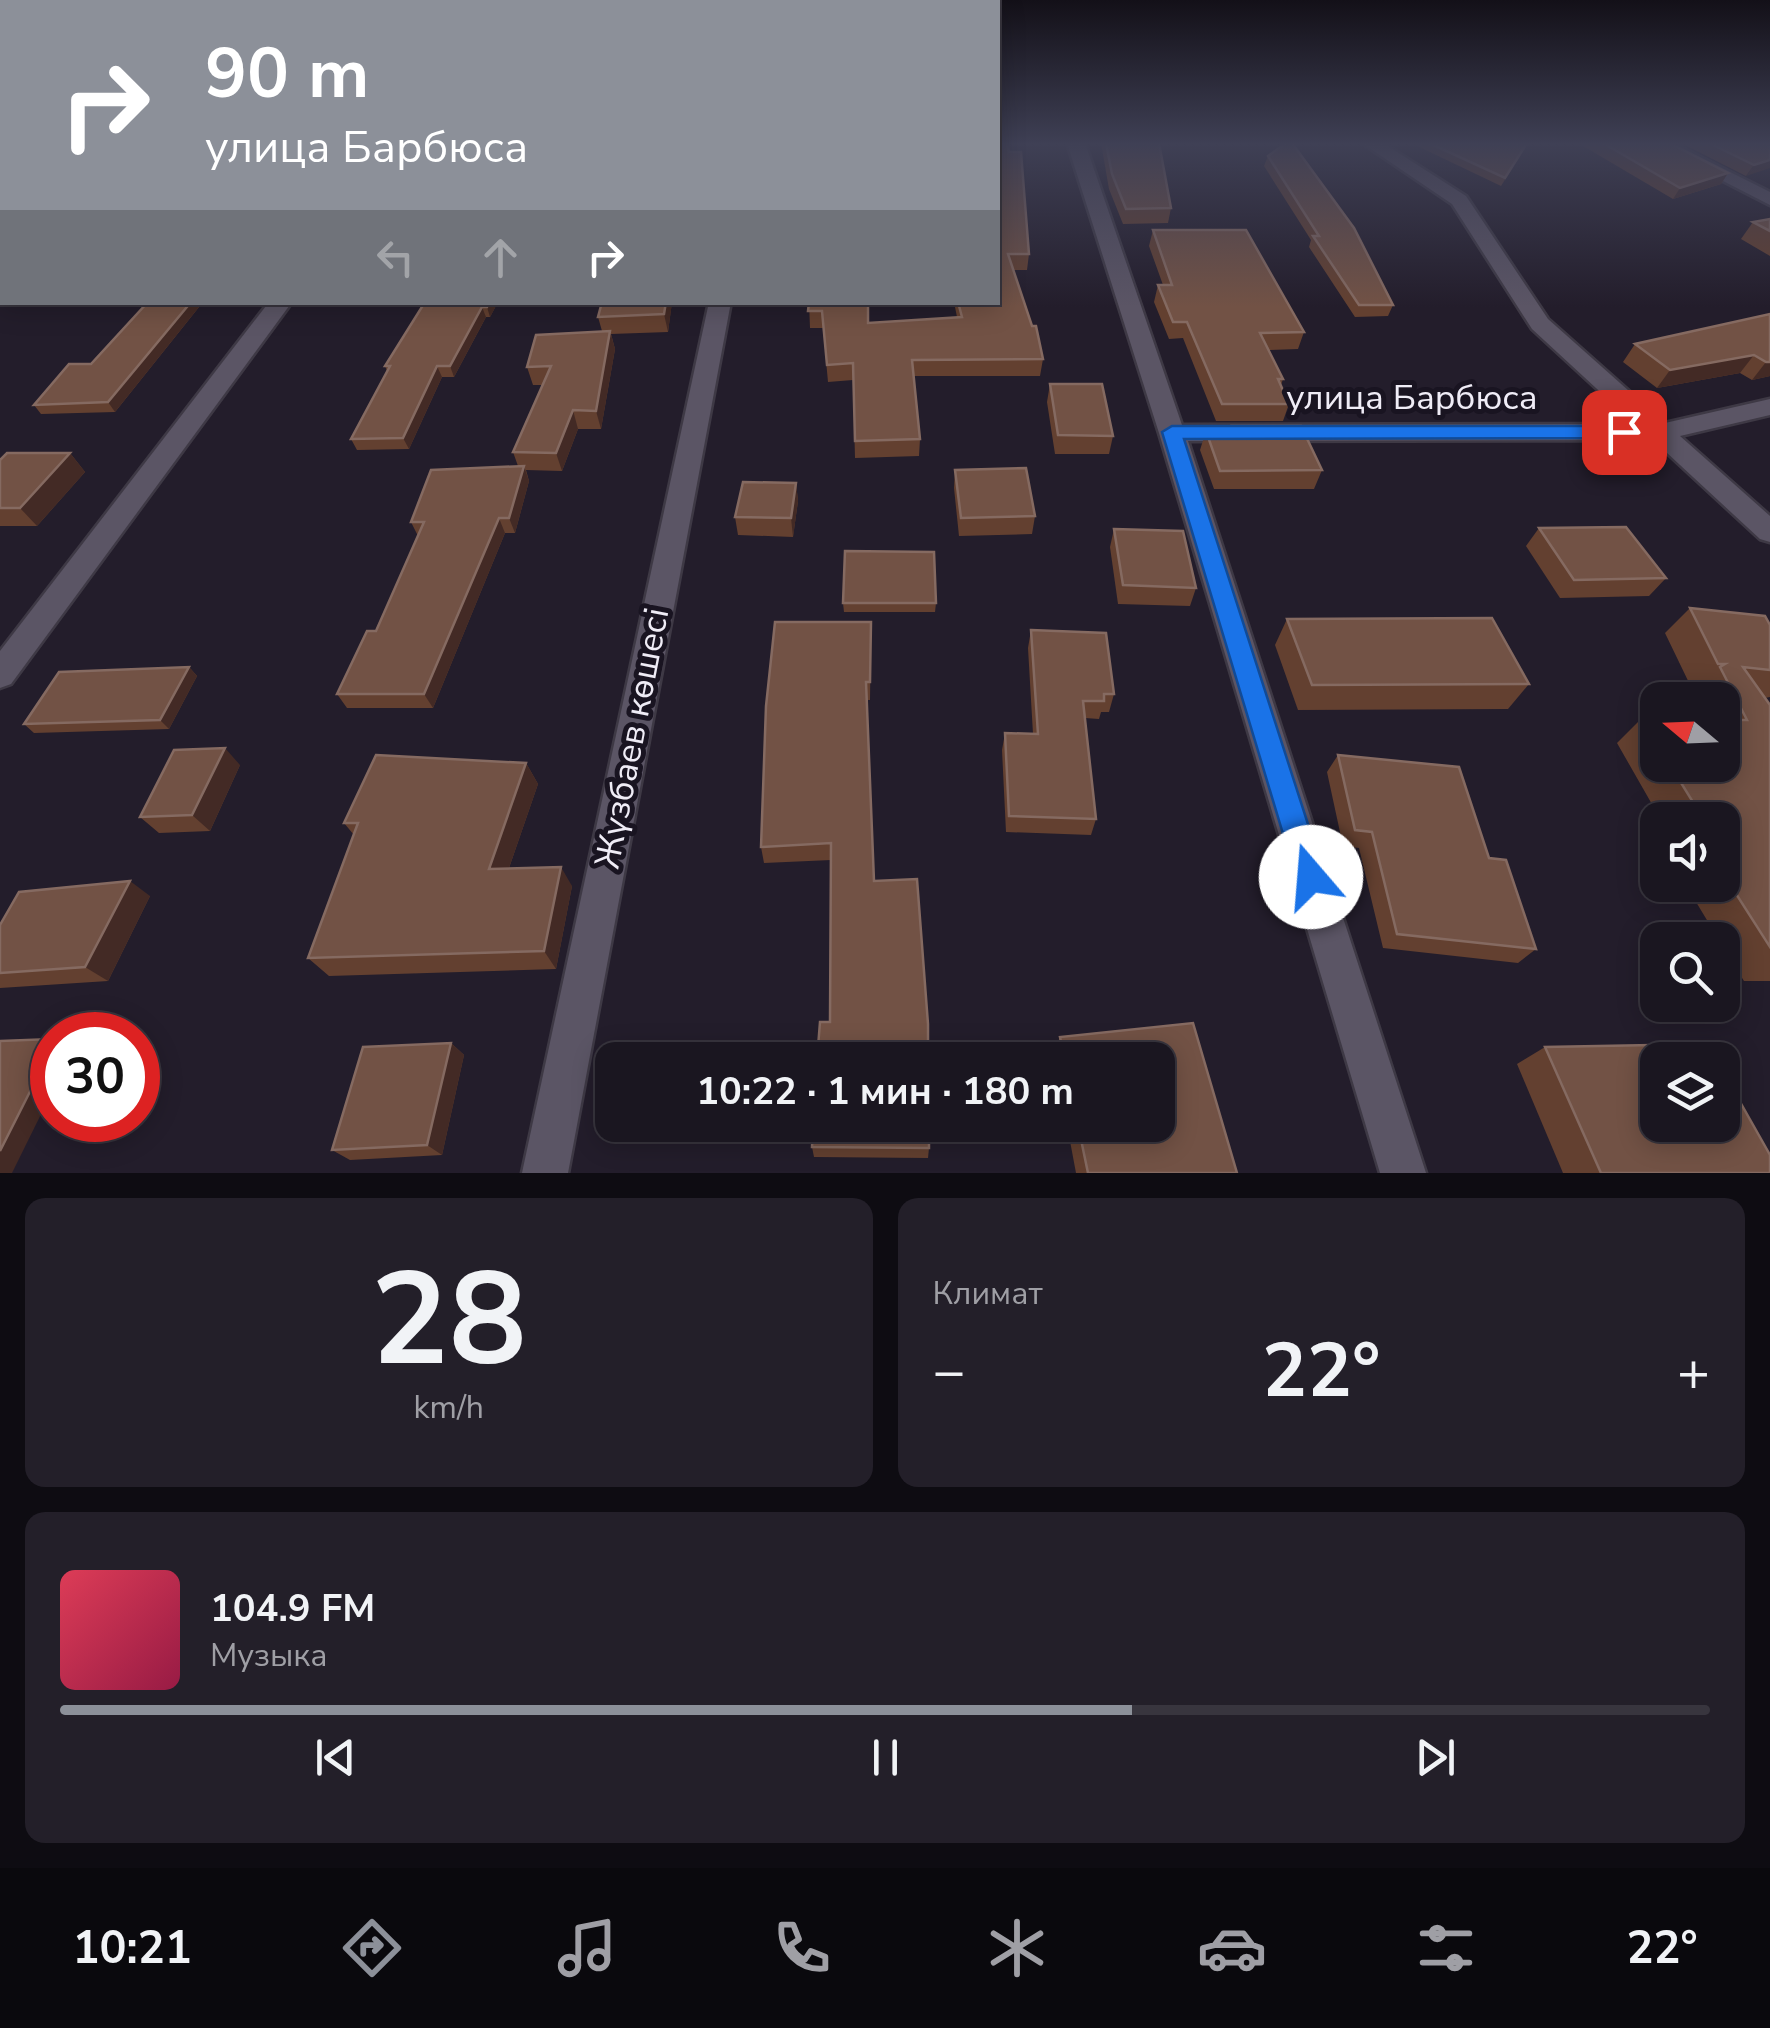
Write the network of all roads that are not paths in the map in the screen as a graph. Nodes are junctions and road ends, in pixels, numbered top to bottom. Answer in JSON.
{"nodes":[{"id":1,"x":1094,"y":198,"type":"edge"},
{"id":2,"x":1456,"y":198,"type":"edge"},
{"id":3,"x":279,"y":305,"type":"edge"},
{"id":4,"x":719,"y":305,"type":"edge"},
{"id":5,"x":1770,"y":407,"type":"edge"},
{"id":6,"x":1172,"y":432,"type":"junction"},
{"id":7,"x":1662,"y":432,"type":"junction"},
{"id":8,"x":1770,"y":532,"type":"edge"},
{"id":9,"x":0,"y":675,"type":"edge"},
{"id":10,"x":545,"y":1173,"type":"edge"},
{"id":11,"x":1403,"y":1173,"type":"edge"}],
"edges":[{"from":1,"to":6,"type":"street"},
{"from":2,"to":7,"type":"street"},
{"from":3,"to":9,"type":"street"},
{"from":4,"to":10,"type":"street","name":"Жүзбаев көшесі"},
{"from":5,"to":7,"type":"street","name":"улица Барбюса"},
{"from":6,"to":7,"type":"street","name":"улица Барбюса"},
{"from":6,"to":11,"type":"street"},
{"from":7,"to":8,"type":"street"}]}
